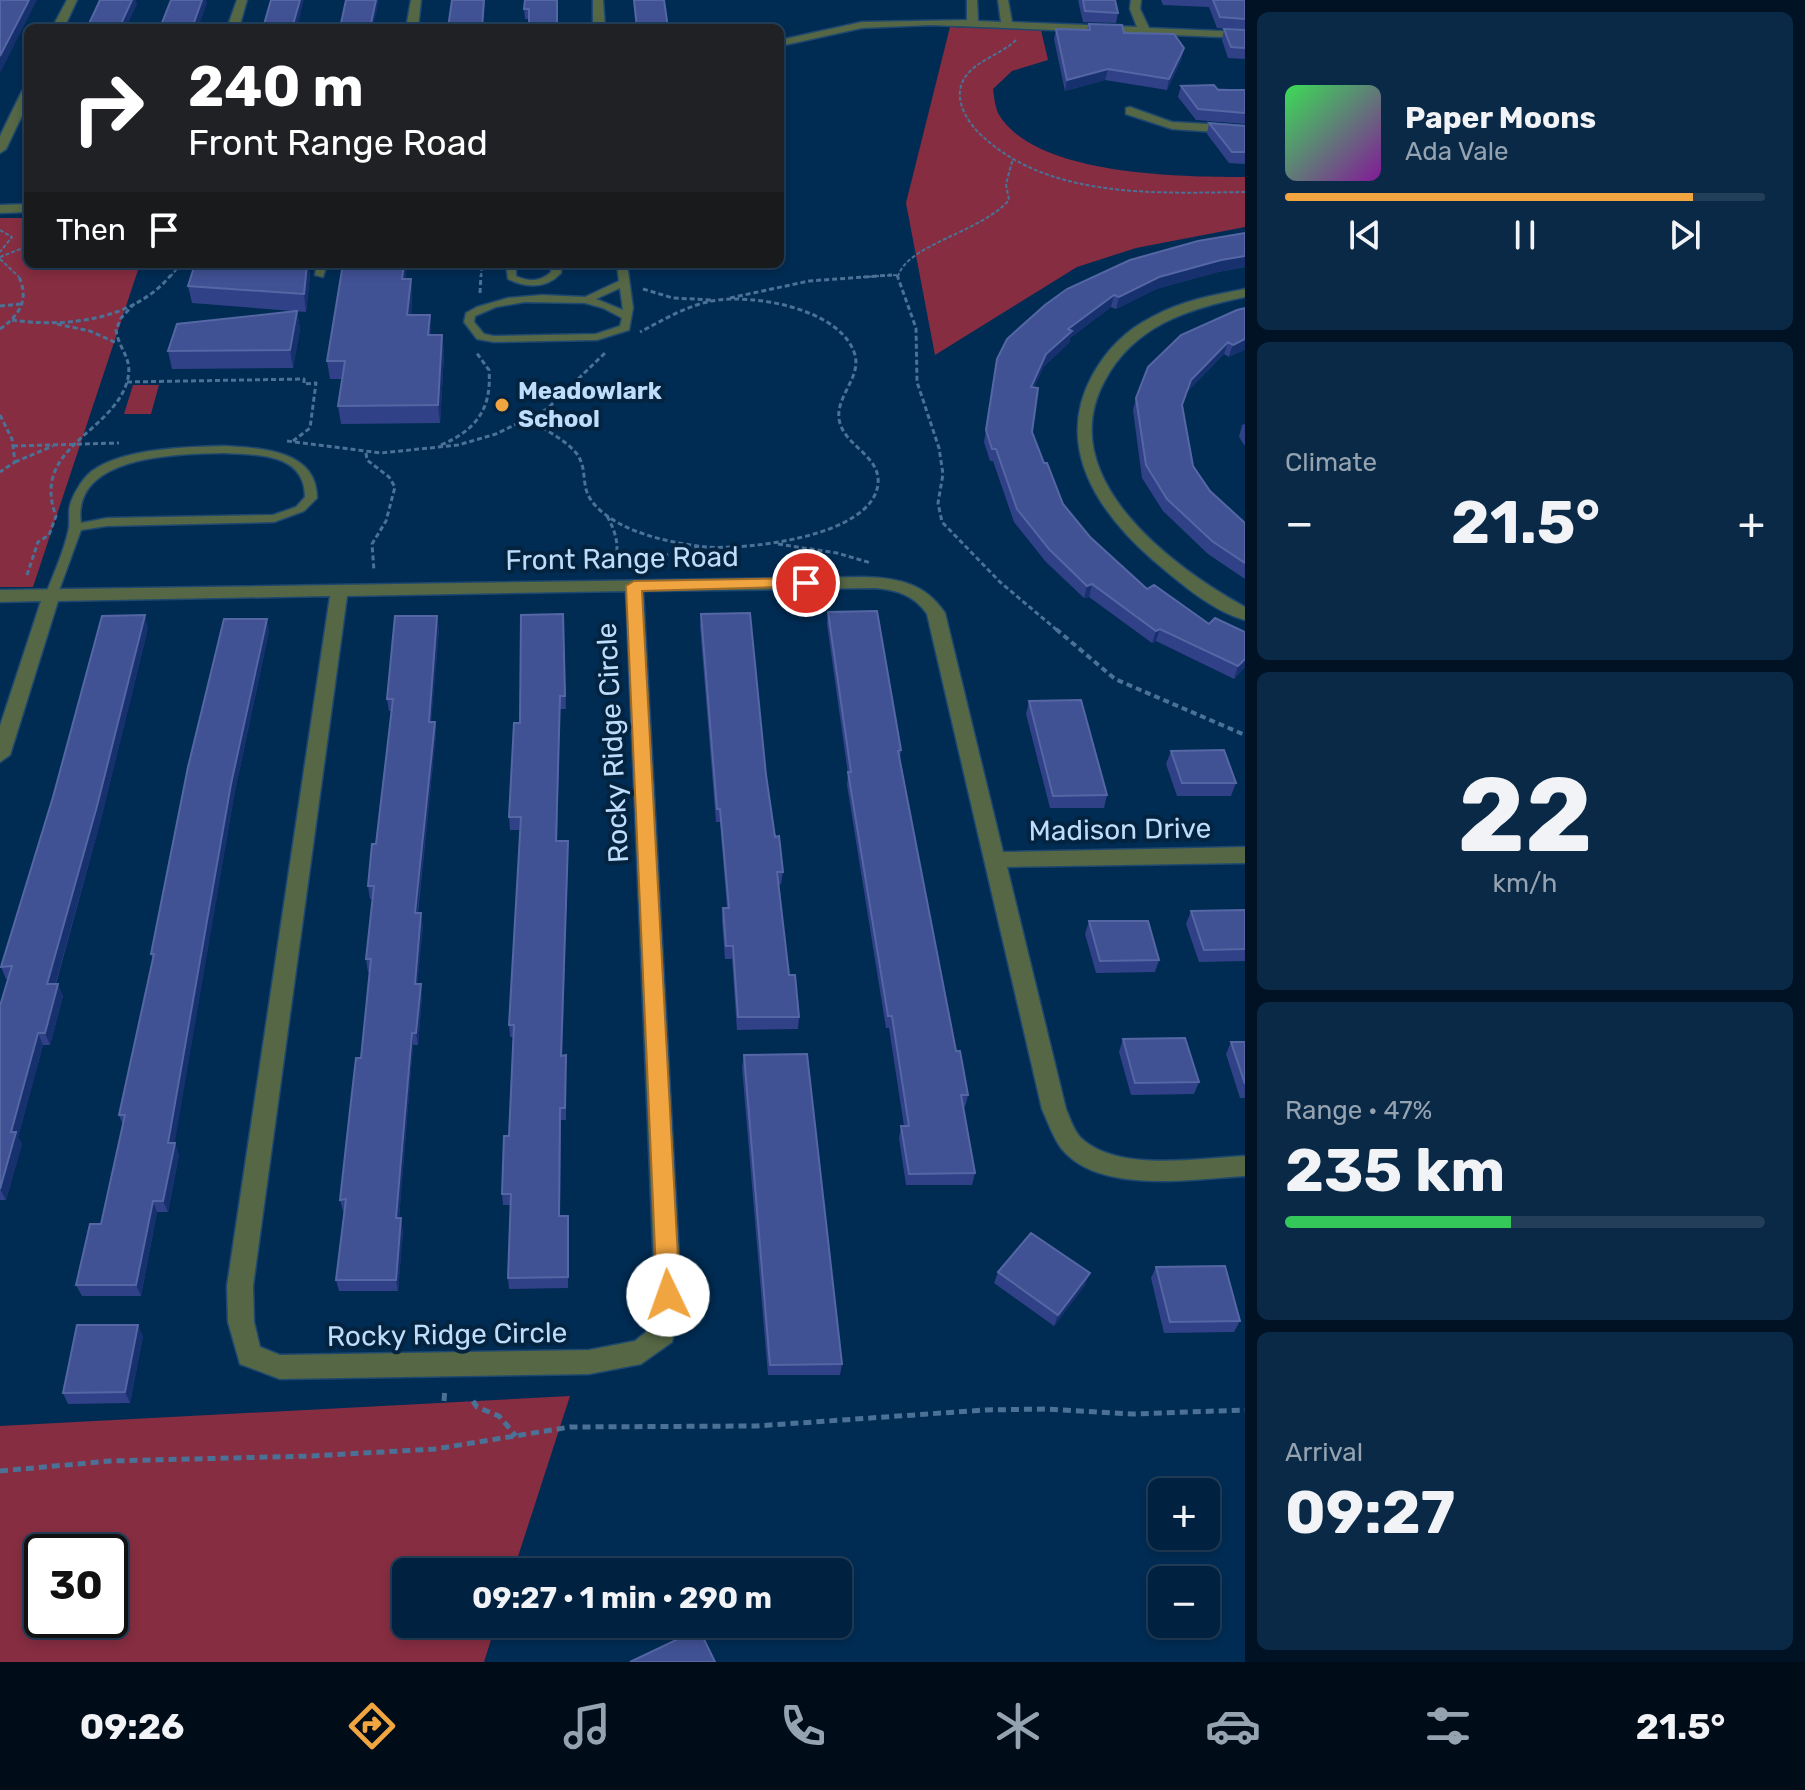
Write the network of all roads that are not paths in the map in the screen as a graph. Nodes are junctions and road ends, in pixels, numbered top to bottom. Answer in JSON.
{"nodes":[{"id":1,"x":72,"y":0,"type":"edge"},
{"id":2,"x":242,"y":0,"type":"edge"},
{"id":3,"x":416,"y":0,"type":"edge"},
{"id":4,"x":598,"y":0,"type":"edge"},
{"id":5,"x":972,"y":0,"type":"edge"},
{"id":6,"x":1003,"y":0,"type":"edge"},
{"id":7,"x":1136,"y":0,"type":"edge"},
{"id":8,"x":973,"y":23,"type":"junction"},
{"id":9,"x":60,"y":24,"type":"edge"},
{"id":10,"x":234,"y":24,"type":"edge"},
{"id":11,"x":413,"y":24,"type":"edge"},
{"id":12,"x":599,"y":24,"type":"edge"},
{"id":13,"x":1007,"y":25,"type":"junction"},
{"id":14,"x":1144,"y":30,"type":"junction"},
{"id":15,"x":1245,"y":35,"type":"edge"},
{"id":16,"x":784,"y":42,"type":"edge"},
{"id":17,"x":24,"y":99,"type":"edge"},
{"id":18,"x":1130,"y":111,"type":"dead end"},
{"id":19,"x":1245,"y":130,"type":"edge"},
{"id":20,"x":0,"y":149,"type":"edge"},
{"id":21,"x":24,"y":208,"type":"edge"},
{"id":22,"x":0,"y":209,"type":"edge"},
{"id":23,"x":511,"y":268,"type":"edge"},
{"id":24,"x":556,"y":268,"type":"edge"},
{"id":25,"x":622,"y":268,"type":"edge"},
{"id":26,"x":623,"y":283,"type":"junction"},
{"id":27,"x":1245,"y":293,"type":"edge"},
{"id":28,"x":587,"y":300,"type":"junction"},
{"id":29,"x":626,"y":316,"type":"junction"},
{"id":30,"x":76,"y":527,"type":"junction"},
{"id":31,"x":634,"y":586,"type":"junction"},
{"id":32,"x":339,"y":592,"type":"junction"},
{"id":33,"x":0,"y":596,"type":"edge"},
{"id":34,"x":51,"y":596,"type":"junction"},
{"id":35,"x":1245,"y":614,"type":"edge"},
{"id":36,"x":0,"y":755,"type":"edge"},
{"id":37,"x":1245,"y":855,"type":"edge"},
{"id":38,"x":995,"y":860,"type":"junction"},
{"id":39,"x":1245,"y":1166,"type":"edge"}],
"edges":[{"from":1,"to":9,"type":"street"},
{"from":2,"to":10,"type":"street"},
{"from":3,"to":11,"type":"street"},
{"from":4,"to":12,"type":"street"},
{"from":5,"to":8,"type":"street"},
{"from":6,"to":13,"type":"street"},
{"from":7,"to":14,"type":"street"},
{"from":8,"to":13,"type":"street"},
{"from":8,"to":16,"type":"street"},
{"from":13,"to":14,"type":"street"},
{"from":14,"to":15,"type":"street"},
{"from":17,"to":20,"type":"street"},
{"from":18,"to":19,"type":"street"},
{"from":21,"to":22,"type":"street"},
{"from":23,"to":24,"type":"lane"},
{"from":25,"to":26,"type":"lane"},
{"from":26,"to":28,"type":"lane"},
{"from":26,"to":29,"type":"lane"},
{"from":27,"to":35,"type":"street"},
{"from":28,"to":29,"type":"lane"},
{"from":28,"to":29,"type":"lane"},
{"from":30,"to":30,"type":"lane"},
{"from":30,"to":34,"type":"lane"},
{"from":31,"to":32,"type":"street","name":"Front Range Road"},
{"from":31,"to":32,"type":"street","name":"Rocky Ridge Circle"},
{"from":31,"to":38,"type":"street","name":"Front Range Road"},
{"from":32,"to":34,"type":"street","name":"Front Range Road"},
{"from":33,"to":34,"type":"street","name":"Front Range Road"},
{"from":34,"to":36,"type":"street"},
{"from":37,"to":38,"type":"street","name":"Madison Drive"},
{"from":38,"to":39,"type":"street","name":"Front Range Road"}]}
